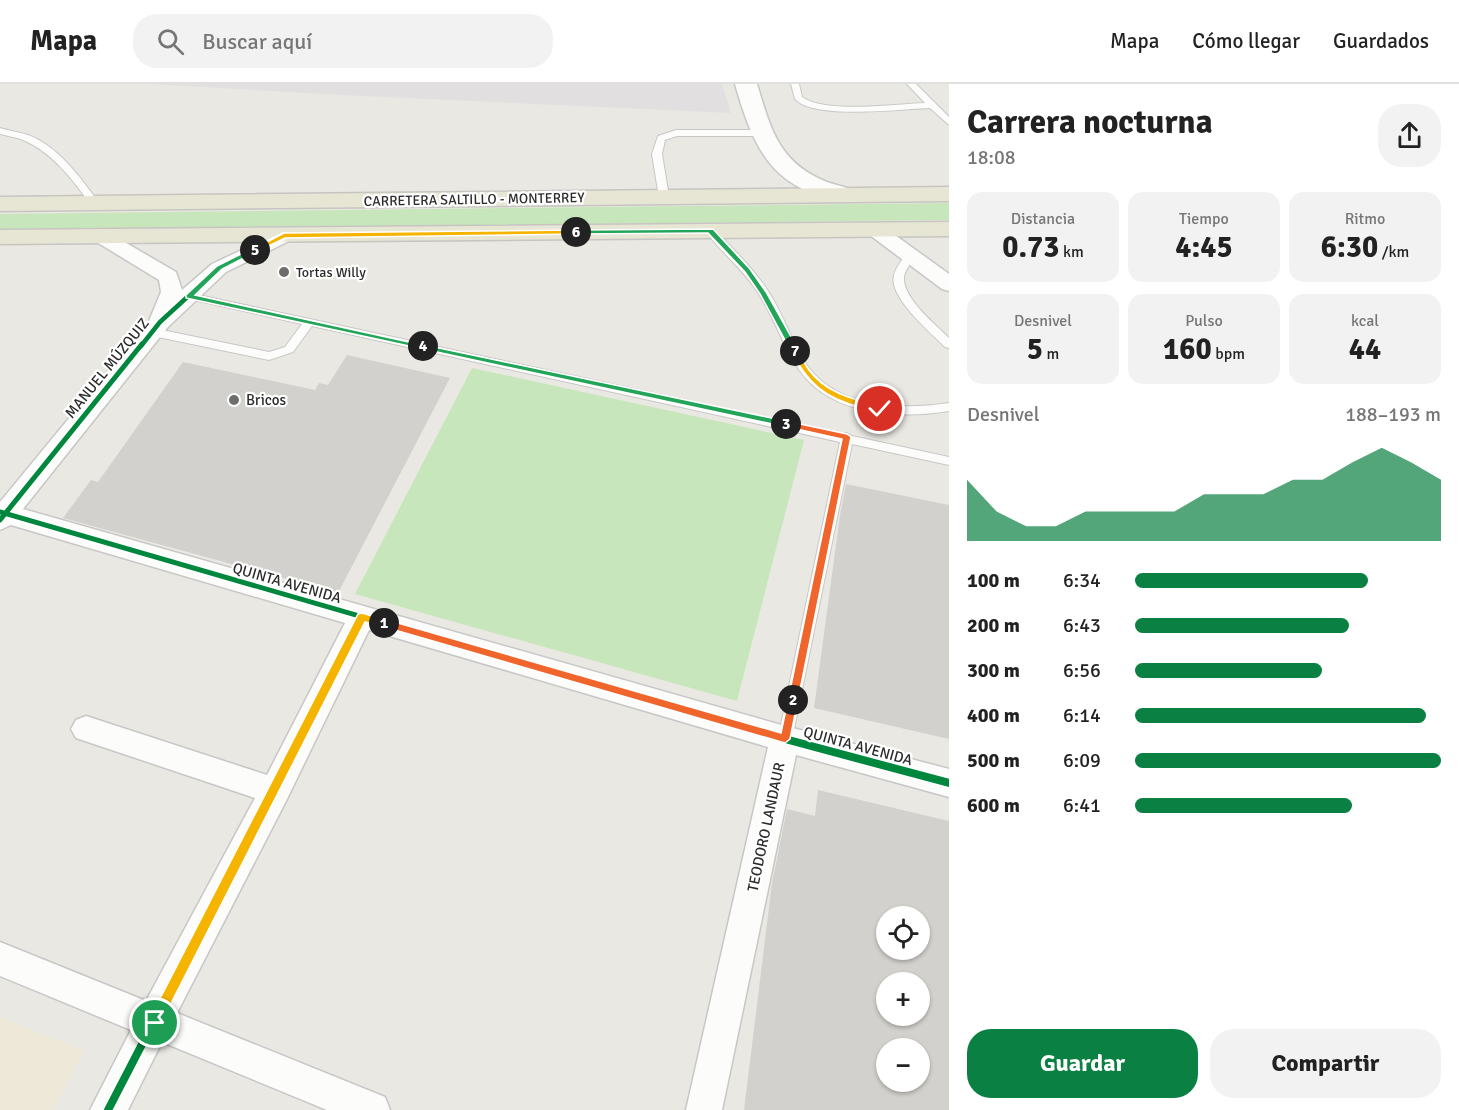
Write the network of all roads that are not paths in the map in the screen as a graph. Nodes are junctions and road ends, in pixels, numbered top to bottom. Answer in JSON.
{"nodes":[{"id":1,"x":746,"y":84,"type":"edge"},
{"id":2,"x":795,"y":84,"type":"edge"},
{"id":3,"x":911,"y":84,"type":"edge"},
{"id":4,"x":932,"y":105,"type":"junction"},
{"id":5,"x":949,"y":122,"type":"edge"},
{"id":6,"x":0,"y":131,"type":"edge"},
{"id":7,"x":761,"y":133,"type":"junction"},
{"id":8,"x":949,"y":194,"type":"edge"},
{"id":9,"x":843,"y":195,"type":"junction"},
{"id":10,"x":664,"y":197,"type":"junction"},
{"id":11,"x":94,"y":203,"type":"junction"},
{"id":12,"x":0,"y":204,"type":"edge"},
{"id":13,"x":874,"y":229,"type":"junction"},
{"id":14,"x":949,"y":229,"type":"edge"},
{"id":15,"x":710,"y":231,"type":"junction"},
{"id":16,"x":284,"y":236,"type":"junction"},
{"id":17,"x":0,"y":237,"type":"edge"},
{"id":18,"x":102,"y":237,"type":"junction"},
{"id":19,"x":910,"y":256,"type":"junction"},
{"id":20,"x":949,"y":284,"type":"edge"},
{"id":21,"x":180,"y":294,"type":"junction"},
{"id":22,"x":309,"y":322,"type":"junction"},
{"id":23,"x":156,"y":327,"type":"junction"},
{"id":24,"x":949,"y":344,"type":"edge"},
{"id":25,"x":949,"y":407,"type":"edge"},
{"id":26,"x":847,"y":437,"type":"junction"},
{"id":27,"x":949,"y":461,"type":"edge"},
{"id":28,"x":2,"y":515,"type":"edge"},
{"id":29,"x":362,"y":617,"type":"junction"},
{"id":30,"x":86,"y":729,"type":"dead end"},
{"id":31,"x":785,"y":739,"type":"junction"},
{"id":32,"x":949,"y":783,"type":"edge"},
{"id":33,"x":275,"y":791,"type":"junction"},
{"id":34,"x":0,"y":959,"type":"edge"},
{"id":35,"x":155,"y":1023,"type":"junction"},
{"id":36,"x":108,"y":1110,"type":"edge"},
{"id":37,"x":372,"y":1110,"type":"edge"},
{"id":38,"x":704,"y":1110,"type":"edge"}],
"edges":[{"from":1,"to":7,"type":"main road"},
{"from":2,"to":4,"type":"lane"},
{"from":3,"to":4,"type":"lane"},
{"from":4,"to":5,"type":"lane"},
{"from":6,"to":11,"type":"lane"},
{"from":7,"to":9,"type":"main road"},
{"from":7,"to":10,"type":"lane"},
{"from":8,"to":9,"type":"main road","name":"CARRETERA SALTILLO - MONTERREY"},
{"from":9,"to":10,"type":"main road","name":"CARRETERA SALTILLO - MONTERREY"},
{"from":10,"to":11,"type":"main road","name":"CARRETERA SALTILLO - MONTERREY"},
{"from":11,"to":12,"type":"main road","name":"CARRETERA SALTILLO - MONTERREY"},
{"from":13,"to":14,"type":"main road"},
{"from":13,"to":15,"type":"main road"},
{"from":13,"to":19,"type":"street"},
{"from":15,"to":16,"type":"main road"},
{"from":15,"to":25,"type":"lane"},
{"from":16,"to":18,"type":"main road"},
{"from":16,"to":21,"type":"street","name":"MANUEL MÚZQUIZ"},
{"from":17,"to":18,"type":"main road"},
{"from":18,"to":21,"type":"street"},
{"from":19,"to":20,"type":"street"},
{"from":19,"to":24,"type":"lane"},
{"from":21,"to":22,"type":"lane"},
{"from":21,"to":23,"type":"street","name":"MANUEL MÚZQUIZ"},
{"from":22,"to":23,"type":"lane"},
{"from":22,"to":26,"type":"lane"},
{"from":23,"to":28,"type":"street","name":"MANUEL MÚZQUIZ"},
{"from":26,"to":27,"type":"lane"},
{"from":26,"to":31,"type":"lane","name":"TEODORO LANDAUR"},
{"from":28,"to":29,"type":"street","name":"QUINTA AVENIDA"},
{"from":29,"to":31,"type":"street","name":"QUINTA AVENIDA"},
{"from":29,"to":33,"type":"street"},
{"from":30,"to":33,"type":"street"},
{"from":31,"to":32,"type":"street","name":"QUINTA AVENIDA"},
{"from":31,"to":38,"type":"street","name":"TEODORO LANDAUR"},
{"from":33,"to":35,"type":"street"},
{"from":34,"to":35,"type":"street"},
{"from":35,"to":36,"type":"street"},
{"from":35,"to":37,"type":"street"}]}
